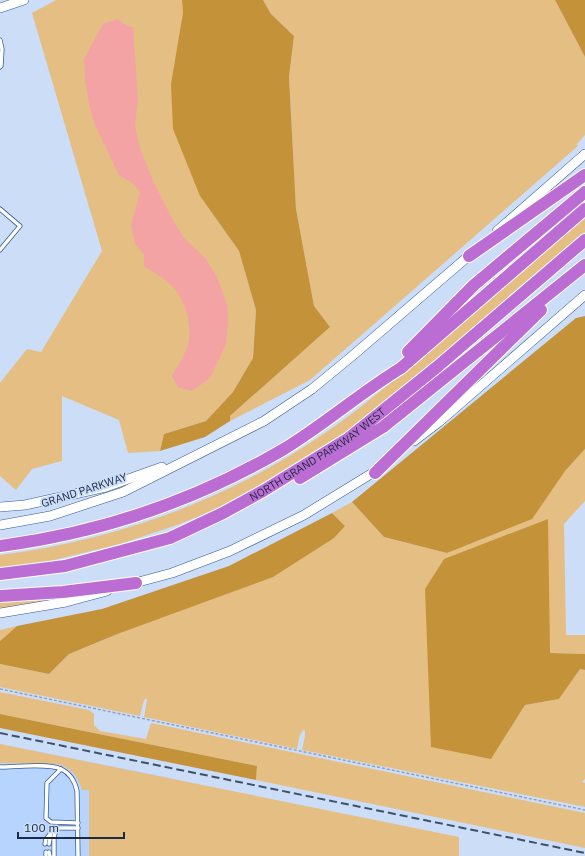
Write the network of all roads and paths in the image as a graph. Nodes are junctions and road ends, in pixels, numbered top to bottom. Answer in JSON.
{"nodes":[{"id":1,"x":24,"y":0,"type":"edge"},
{"id":2,"x":0,"y":8,"type":"edge"},
{"id":3,"x":0,"y":40,"type":"edge"},
{"id":4,"x":0,"y":68,"type":"edge"},
{"id":5,"x":585,"y":154,"type":"edge"},
{"id":6,"x":585,"y":175,"type":"edge"},
{"id":7,"x":585,"y":192,"type":"edge"},
{"id":8,"x":0,"y":209,"type":"edge"},
{"id":9,"x":585,"y":209,"type":"edge"},
{"id":10,"x":585,"y":240,"type":"edge"},
{"id":11,"x":0,"y":250,"type":"edge"},
{"id":12,"x":469,"y":256,"type":"junction"},
{"id":13,"x":585,"y":265,"type":"edge"},
{"id":14,"x":574,"y":275,"type":"junction"},
{"id":15,"x":585,"y":295,"type":"edge"},
{"id":16,"x":379,"y":381,"type":"junction"},
{"id":17,"x":194,"y":457,"type":"junction"},
{"id":18,"x":374,"y":473,"type":"junction"},
{"id":19,"x":263,"y":491,"type":"junction"},
{"id":20,"x":0,"y":508,"type":"edge"},
{"id":21,"x":0,"y":526,"type":"edge"},
{"id":22,"x":0,"y":546,"type":"edge"},
{"id":23,"x":0,"y":574,"type":"edge"},
{"id":24,"x":136,"y":583,"type":"junction"},
{"id":25,"x":0,"y":596,"type":"edge"},
{"id":26,"x":0,"y":613,"type":"edge"},
{"id":27,"x":0,"y":689,"type":"edge"},
{"id":28,"x":0,"y":767,"type":"edge"},
{"id":29,"x":61,"y":769,"type":"junction"},
{"id":30,"x":585,"y":810,"type":"edge"},
{"id":31,"x":78,"y":823,"type":"junction"},
{"id":32,"x":78,"y":828,"type":"junction"},
{"id":33,"x":56,"y":830,"type":"junction"},
{"id":34,"x":47,"y":844,"type":"dead end"},
{"id":35,"x":54,"y":856,"type":"edge"},
{"id":36,"x":78,"y":856,"type":"edge"}],
"edges":[{"from":1,"to":2,"type":"main road"},
{"from":3,"to":4,"type":"lane"},
{"from":5,"to":12,"type":"main road"},
{"from":6,"to":12,"type":"highway"},
{"from":7,"to":16,"type":"highway"},
{"from":8,"to":11,"type":"lane"},
{"from":9,"to":16,"type":"highway","name":"NORTH GRAND PARKWAY WEST"},
{"from":10,"to":19,"type":"highway","name":"NORTH GRAND PARKWAY WEST"},
{"from":12,"to":17,"type":"main road"},
{"from":13,"to":14,"type":"highway"},
{"from":14,"to":18,"type":"highway"},
{"from":14,"to":19,"type":"highway"},
{"from":15,"to":18,"type":"main road"},
{"from":16,"to":22,"type":"highway","name":"NORTH GRAND PARKWAY WEST"},
{"from":17,"to":20,"type":"main road"},
{"from":17,"to":21,"type":"main road","name":"GRAND PARKWAY"},
{"from":18,"to":24,"type":"main road"},
{"from":19,"to":23,"type":"highway","name":"NORTH GRAND PARKWAY WEST"},
{"from":24,"to":25,"type":"highway"},
{"from":24,"to":26,"type":"main road"},
{"from":27,"to":30,"type":"path"},
{"from":28,"to":29,"type":"lane"},
{"from":29,"to":31,"type":"lane"},
{"from":29,"to":31,"type":"lane"},
{"from":31,"to":32,"type":"lane"},
{"from":32,"to":33,"type":"lane"},
{"from":32,"to":36,"type":"lane"},
{"from":33,"to":34,"type":"lane"},
{"from":33,"to":35,"type":"lane"}]}
